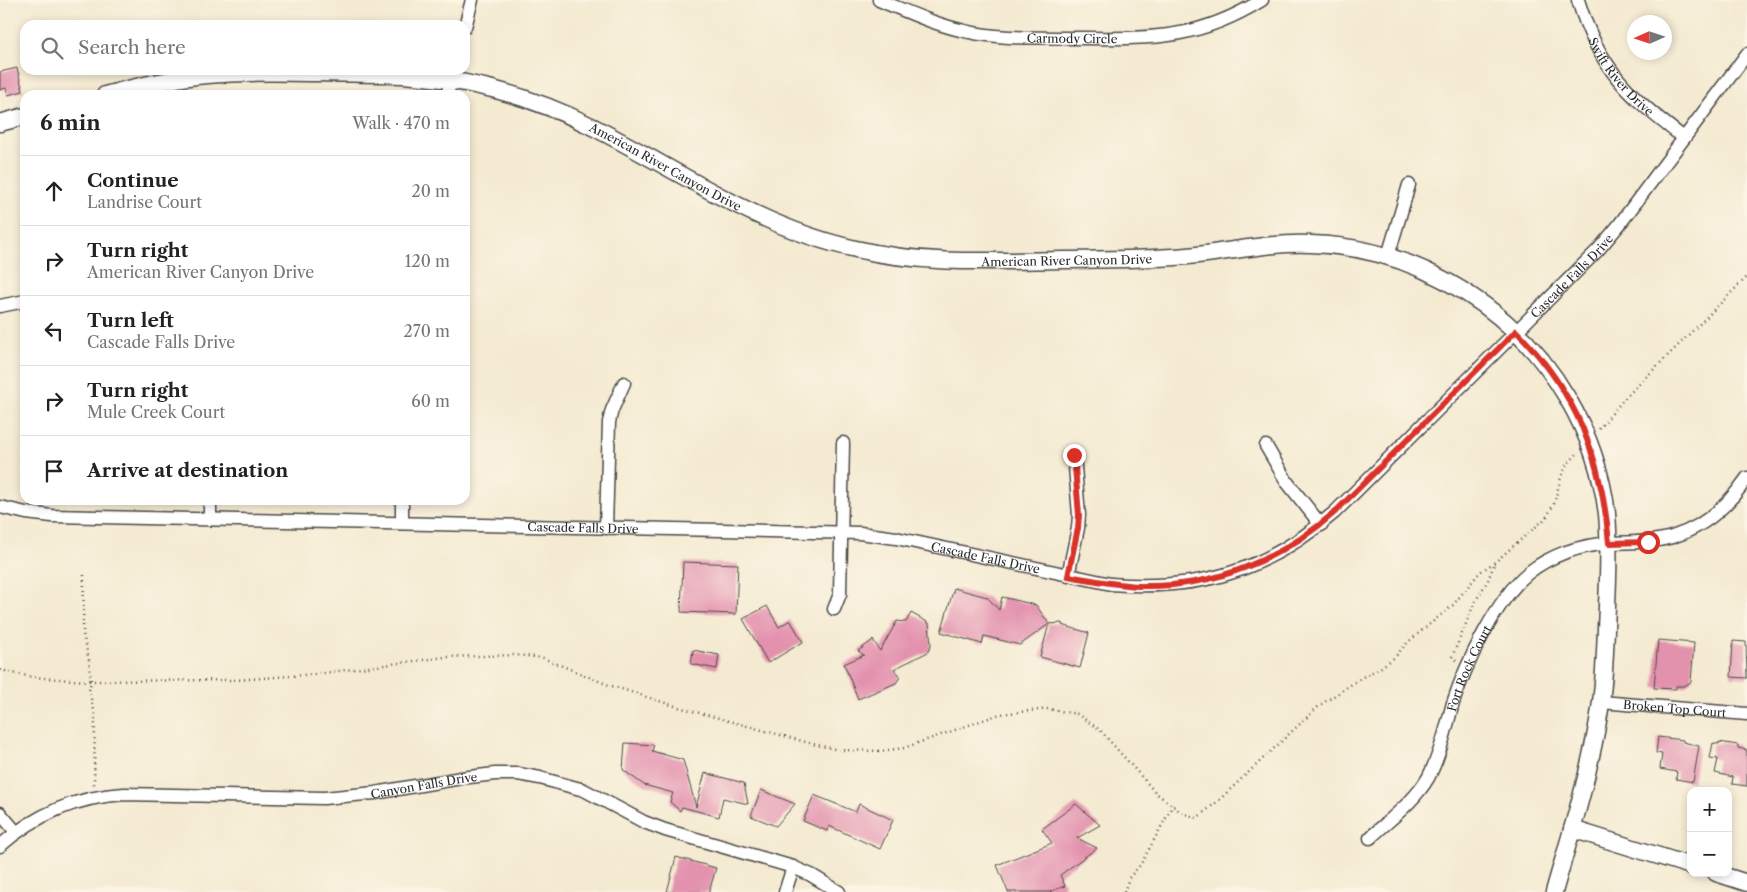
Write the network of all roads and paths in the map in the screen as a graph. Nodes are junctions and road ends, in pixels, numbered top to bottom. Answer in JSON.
{"nodes":[{"id":1,"x":472,"y":0,"type":"edge"},
{"id":2,"x":879,"y":0,"type":"edge"},
{"id":3,"x":1262,"y":0,"type":"edge"},
{"id":4,"x":1578,"y":0,"type":"edge"},
{"id":5,"x":467,"y":20,"type":"edge"},
{"id":6,"x":1747,"y":54,"type":"edge"},
{"id":7,"x":214,"y":75,"type":"edge"},
{"id":8,"x":396,"y":75,"type":"edge"},
{"id":9,"x":450,"y":82,"type":"edge"},
{"id":10,"x":127,"y":90,"type":"edge"},
{"id":11,"x":20,"y":117,"type":"edge"},
{"id":12,"x":0,"y":123,"type":"edge"},
{"id":13,"x":1684,"y":138,"type":"junction"},
{"id":14,"x":1409,"y":185,"type":"dead end"},
{"id":15,"x":1388,"y":256,"type":"junction"},
{"id":16,"x":1747,"y":277,"type":"edge"},
{"id":17,"x":20,"y":302,"type":"edge"},
{"id":18,"x":0,"y":306,"type":"edge"},
{"id":19,"x":1516,"y":331,"type":"junction"},
{"id":20,"x":624,"y":383,"type":"dead end"},
{"id":21,"x":1589,"y":442,"type":"junction"},
{"id":22,"x":843,"y":443,"type":"dead end"},
{"id":23,"x":1266,"y":446,"type":"dead end"},
{"id":24,"x":1074,"y":455,"type":"dead end"},
{"id":25,"x":1747,"y":478,"type":"edge"},
{"id":26,"x":210,"y":505,"type":"edge"},
{"id":27,"x":402,"y":505,"type":"edge"},
{"id":28,"x":0,"y":507,"type":"edge"},
{"id":29,"x":210,"y":519,"type":"junction"},
{"id":30,"x":402,"y":524,"type":"junction"},
{"id":31,"x":1321,"y":525,"type":"junction"},
{"id":32,"x":606,"y":528,"type":"junction"},
{"id":33,"x":842,"y":533,"type":"junction"},
{"id":34,"x":1609,"y":543,"type":"junction"},
{"id":35,"x":1495,"y":562,"type":"junction"},
{"id":36,"x":84,"y":575,"type":"dead end"},
{"id":37,"x":1068,"y":576,"type":"junction"},
{"id":38,"x":834,"y":609,"type":"dead end"},
{"id":39,"x":1467,"y":668,"type":"junction"},
{"id":40,"x":0,"y":670,"type":"edge"},
{"id":41,"x":91,"y":681,"type":"junction"},
{"id":42,"x":1601,"y":702,"type":"junction"},
{"id":43,"x":1747,"y":714,"type":"edge"},
{"id":44,"x":94,"y":797,"type":"junction"},
{"id":45,"x":1173,"y":805,"type":"junction"},
{"id":46,"x":0,"y":813,"type":"edge"},
{"id":47,"x":1572,"y":829,"type":"junction"},
{"id":48,"x":16,"y":832,"type":"junction"},
{"id":49,"x":1370,"y":838,"type":"dead end"},
{"id":50,"x":0,"y":846,"type":"edge"},
{"id":51,"x":1687,"y":865,"type":"edge"},
{"id":52,"x":792,"y":867,"type":"junction"},
{"id":53,"x":1728,"y":877,"type":"edge"},
{"id":54,"x":1747,"y":883,"type":"edge"},
{"id":55,"x":785,"y":892,"type":"edge"},
{"id":56,"x":839,"y":892,"type":"edge"},
{"id":57,"x":1124,"y":892,"type":"edge"},
{"id":58,"x":1554,"y":892,"type":"edge"}],
"edges":[{"from":1,"to":5,"type":"street"},
{"from":2,"to":3,"type":"street","name":"Carmody Circle"},
{"from":4,"to":13,"type":"street","name":"Swift River Drive"},
{"from":6,"to":13,"type":"street","name":"Cascade Falls Drive"},
{"from":7,"to":10,"type":"street","name":"American River Canyon Drive"},
{"from":8,"to":9,"type":"street","name":"American River Canyon Drive"},
{"from":9,"to":15,"type":"street","name":"American River Canyon Drive"},
{"from":11,"to":12,"type":"street"},
{"from":13,"to":19,"type":"street","name":"Cascade Falls Drive"},
{"from":14,"to":15,"type":"street"},
{"from":15,"to":19,"type":"street","name":"American River Canyon Drive"},
{"from":16,"to":21,"type":"path"},
{"from":17,"to":18,"type":"street"},
{"from":19,"to":21,"type":"street","name":"American River Canyon Drive"},
{"from":19,"to":31,"type":"street","name":"Cascade Falls Drive"},
{"from":20,"to":32,"type":"street"},
{"from":21,"to":34,"type":"street","name":"American River Canyon Drive"},
{"from":21,"to":35,"type":"path"},
{"from":22,"to":33,"type":"street"},
{"from":23,"to":31,"type":"street"},
{"from":24,"to":37,"type":"street"},
{"from":25,"to":34,"type":"street","name":"Fort Rock Court"},
{"from":26,"to":29,"type":"street"},
{"from":27,"to":30,"type":"street"},
{"from":28,"to":29,"type":"street","name":"Cascade Falls Drive"},
{"from":29,"to":30,"type":"street","name":"Cascade Falls Drive"},
{"from":30,"to":32,"type":"street","name":"Cascade Falls Drive"},
{"from":31,"to":37,"type":"street","name":"Cascade Falls Drive"},
{"from":32,"to":33,"type":"street","name":"Cascade Falls Drive"},
{"from":33,"to":37,"type":"street","name":"Cascade Falls Drive"},
{"from":33,"to":38,"type":"street"},
{"from":34,"to":39,"type":"street","name":"Fort Rock Court"},
{"from":34,"to":42,"type":"street","name":"American River Canyon Drive"},
{"from":35,"to":39,"type":"path"},
{"from":35,"to":45,"type":"path"},
{"from":36,"to":41,"type":"path"},
{"from":39,"to":49,"type":"street","name":"Fort Rock Court"},
{"from":40,"to":41,"type":"path"},
{"from":41,"to":44,"type":"path"},
{"from":41,"to":45,"type":"path"},
{"from":42,"to":43,"type":"street","name":"Broken Top Court"},
{"from":42,"to":47,"type":"street","name":"American River Canyon Drive"},
{"from":44,"to":48,"type":"street","name":"Canyon Falls Drive"},
{"from":44,"to":52,"type":"street","name":"Canyon Falls Drive"},
{"from":45,"to":57,"type":"path"},
{"from":46,"to":48,"type":"street"},
{"from":47,"to":51,"type":"street"},
{"from":47,"to":58,"type":"street","name":"American River Canyon Drive"},
{"from":48,"to":50,"type":"street","name":"Canyon Falls Drive"},
{"from":52,"to":55,"type":"street"},
{"from":52,"to":56,"type":"street","name":"Canyon Falls Drive"},
{"from":53,"to":54,"type":"street"}]}
